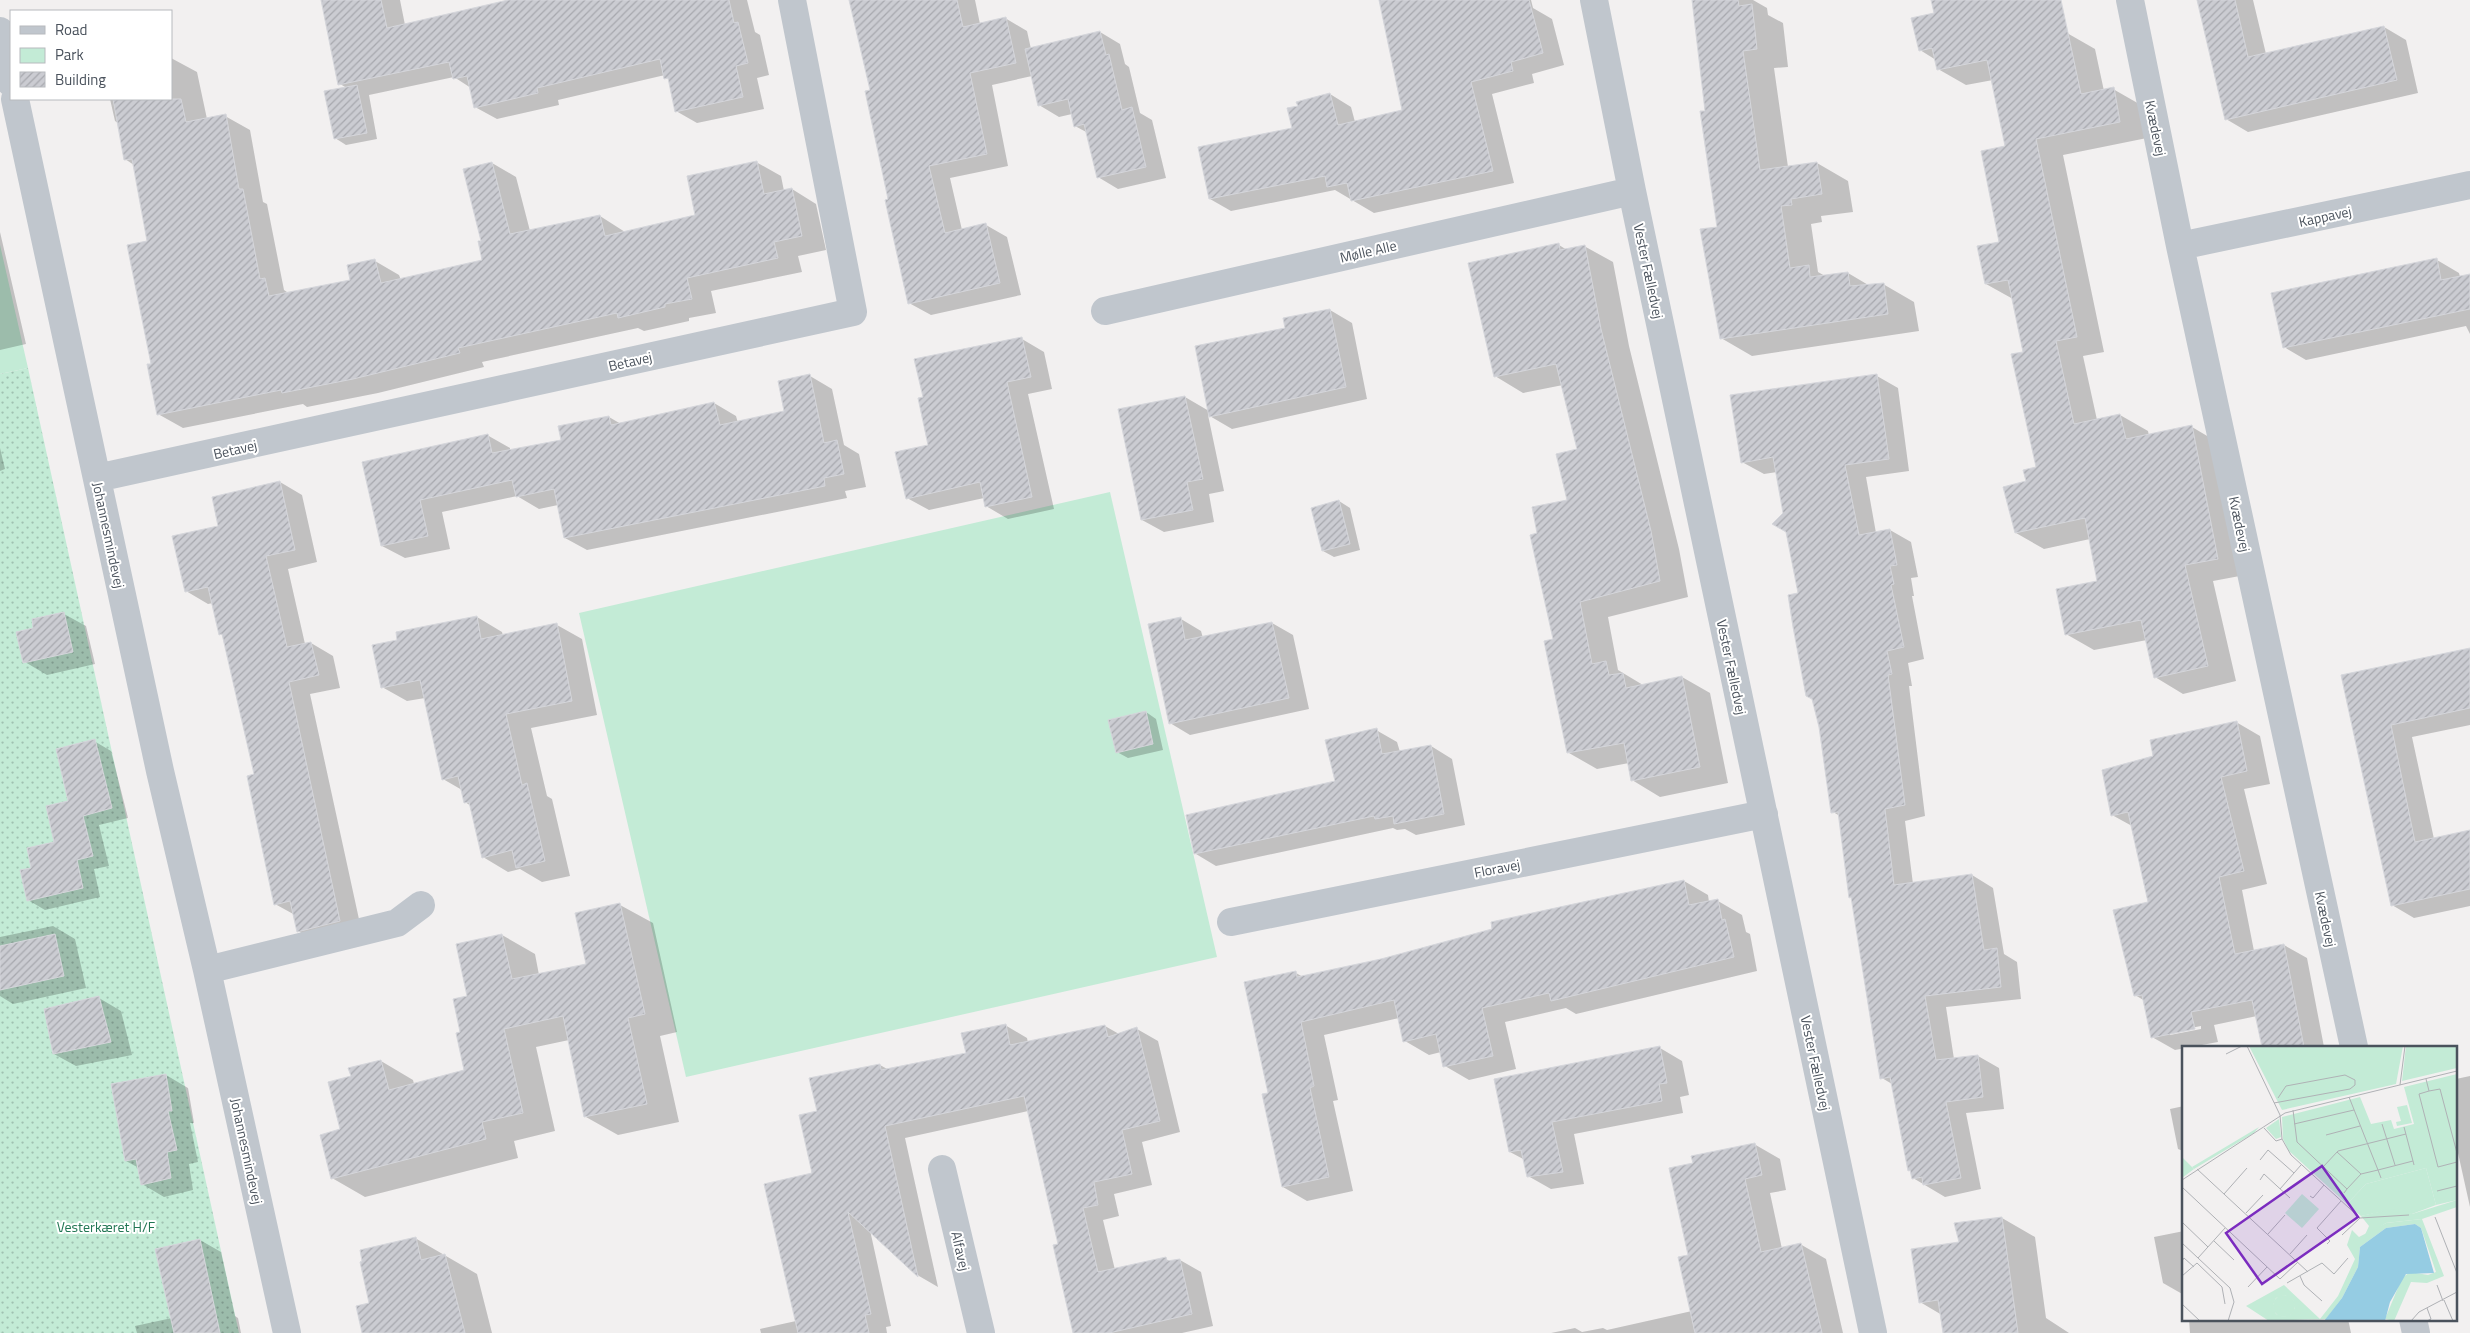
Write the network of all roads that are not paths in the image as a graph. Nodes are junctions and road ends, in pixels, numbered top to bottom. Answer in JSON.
{"nodes":[{"id":1,"x":792,"y":0,"type":"edge"},
{"id":2,"x":1594,"y":0,"type":"edge"},
{"id":3,"x":2130,"y":0,"type":"edge"},
{"id":4,"x":0,"y":31,"type":"edge"},
{"id":5,"x":10,"y":78,"type":"edge"},
{"id":6,"x":15,"y":100,"type":"edge"},
{"id":7,"x":2470,"y":185,"type":"edge"},
{"id":8,"x":1632,"y":190,"type":"junction"},
{"id":9,"x":2180,"y":246,"type":"junction"},
{"id":10,"x":1105,"y":311,"type":"dead end"},
{"id":11,"x":97,"y":478,"type":"junction"},
{"id":12,"x":1764,"y":814,"type":"junction"},
{"id":13,"x":421,"y":905,"type":"dead end"},
{"id":14,"x":1231,"y":922,"type":"dead end"},
{"id":15,"x":207,"y":970,"type":"junction"},
{"id":16,"x":2354,"y":1046,"type":"edge"},
{"id":17,"x":942,"y":1169,"type":"dead end"},
{"id":18,"x":2413,"y":1320,"type":"edge"},
{"id":19,"x":287,"y":1333,"type":"edge"},
{"id":20,"x":981,"y":1333,"type":"edge"},
{"id":21,"x":1873,"y":1333,"type":"edge"},
{"id":22,"x":2416,"y":1333,"type":"edge"}],
"edges":[{"from":1,"to":11,"type":"street","name":"Betavej"},
{"from":2,"to":8,"type":"street","name":"Vester Fælledvej"},
{"from":3,"to":9,"type":"street","name":"Kvædevej"},
{"from":4,"to":5,"type":"street"},
{"from":6,"to":11,"type":"street","name":"Johannesmindevej"},
{"from":7,"to":9,"type":"street","name":"Kappavej"},
{"from":8,"to":10,"type":"street","name":"Mølle Alle"},
{"from":8,"to":12,"type":"street","name":"Vester Fælledvej"},
{"from":9,"to":16,"type":"street","name":"Kvædevej"},
{"from":11,"to":15,"type":"street","name":"Johannesmindevej"},
{"from":12,"to":14,"type":"street","name":"Floravej"},
{"from":12,"to":21,"type":"street","name":"Vester Fælledvej"},
{"from":13,"to":15,"type":"street"},
{"from":15,"to":19,"type":"street","name":"Johannesmindevej"},
{"from":17,"to":20,"type":"street","name":"Alfavej"},
{"from":18,"to":22,"type":"street"}]}
